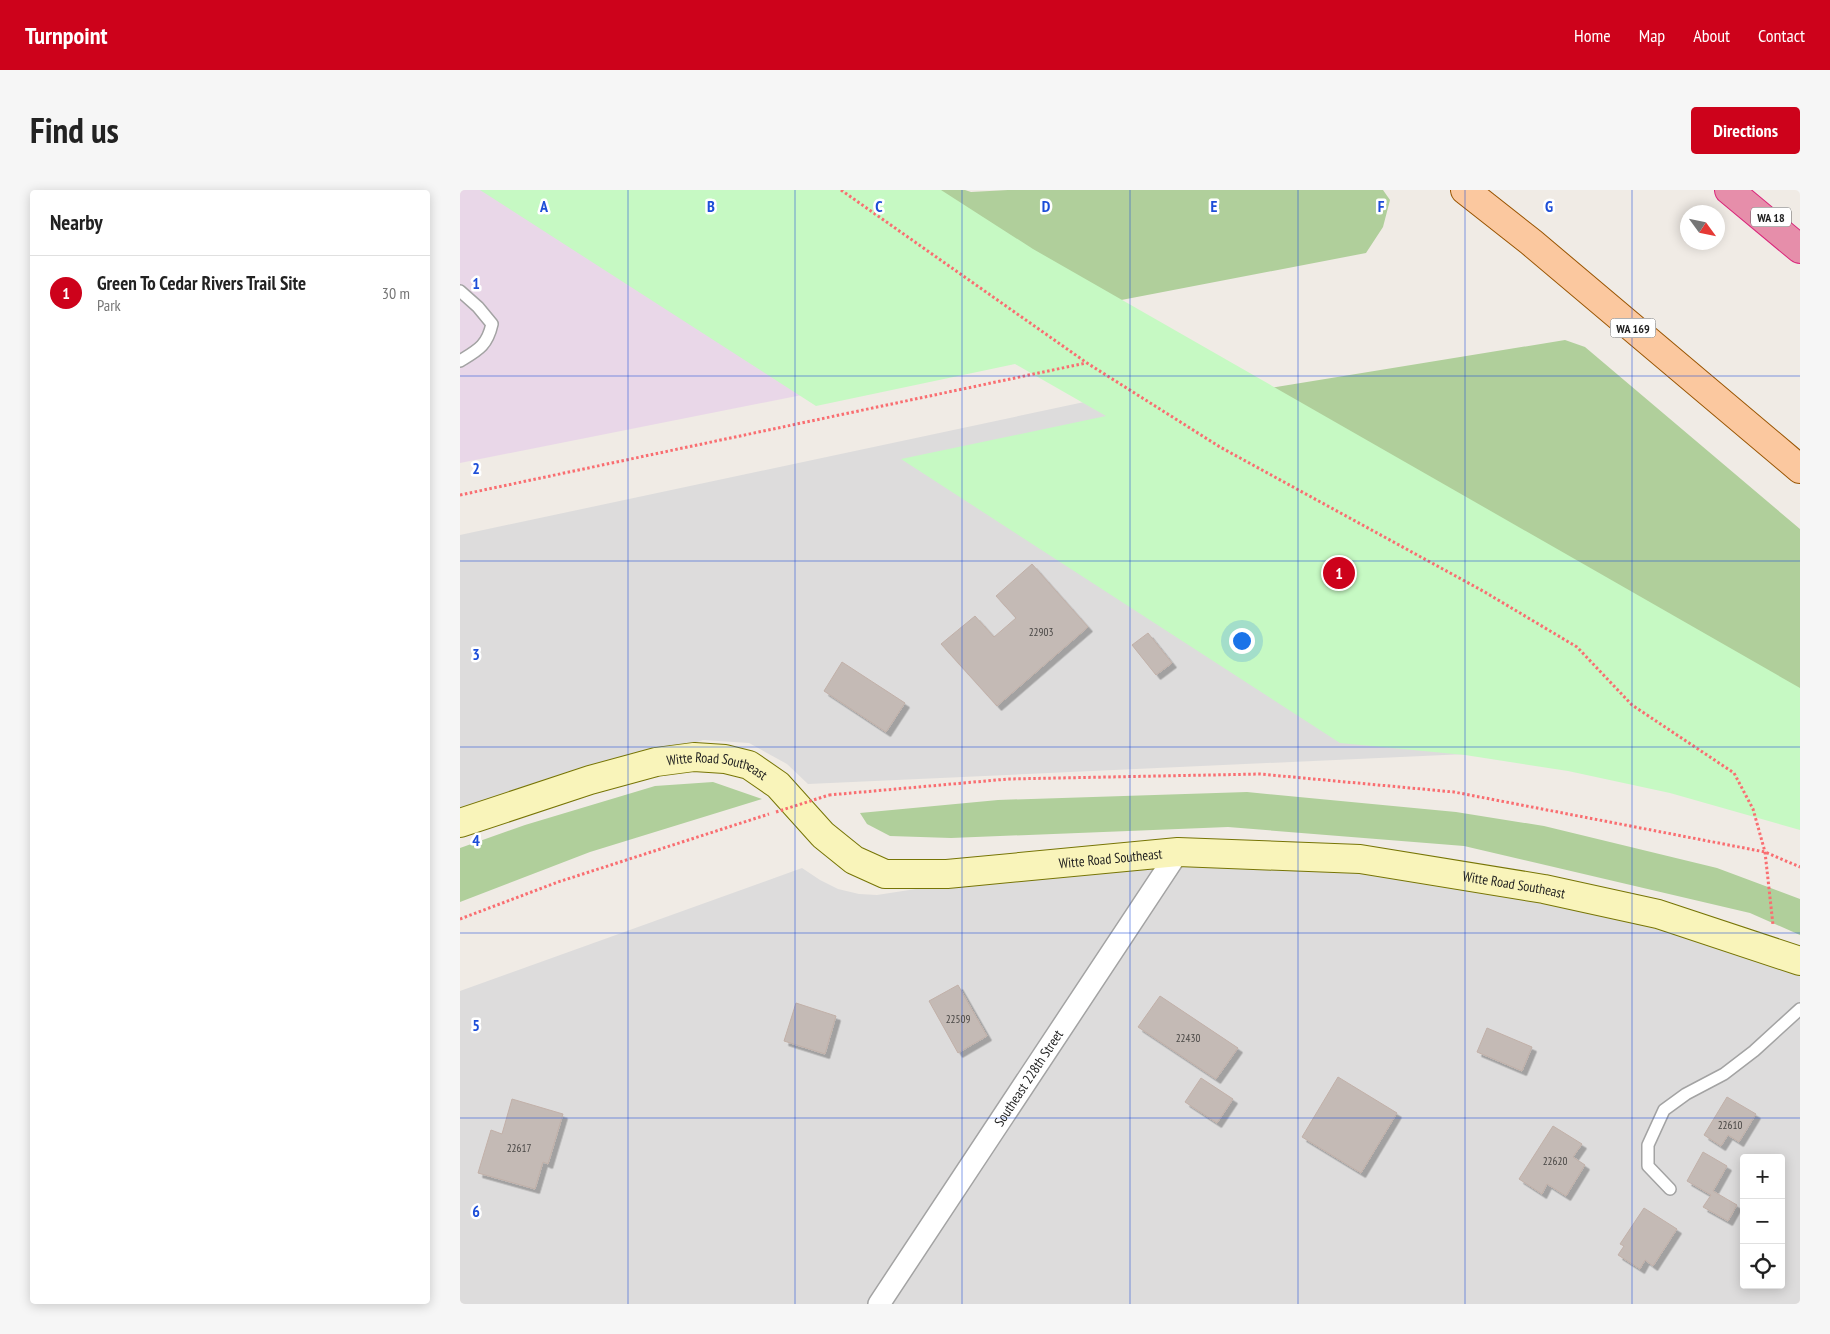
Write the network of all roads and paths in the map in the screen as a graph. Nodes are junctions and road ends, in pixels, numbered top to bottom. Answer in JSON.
{"nodes":[{"id":1,"x":841,"y":190,"type":"edge"},
{"id":2,"x":1465,"y":190,"type":"edge"},
{"id":3,"x":1729,"y":190,"type":"edge"},
{"id":4,"x":1741,"y":190,"type":"edge"},
{"id":5,"x":1800,"y":244,"type":"edge"},
{"id":6,"x":1800,"y":249,"type":"edge"},
{"id":7,"x":460,"y":291,"type":"edge"},
{"id":8,"x":460,"y":361,"type":"edge"},
{"id":9,"x":1087,"y":363,"type":"junction"},
{"id":10,"x":1800,"y":468,"type":"edge"},
{"id":11,"x":460,"y":495,"type":"edge"},
{"id":12,"x":460,"y":823,"type":"edge"},
{"id":13,"x":1178,"y":852,"type":"junction"},
{"id":14,"x":1765,"y":852,"type":"junction"},
{"id":15,"x":1800,"y":867,"type":"edge"},
{"id":16,"x":460,"y":919,"type":"edge"},
{"id":17,"x":1788,"y":956,"type":"edge"},
{"id":18,"x":1800,"y":1009,"type":"edge"},
{"id":19,"x":1670,"y":1189,"type":"dead end"},
{"id":20,"x":879,"y":1304,"type":"edge"}],
"edges":[{"from":1,"to":9,"type":"path"},
{"from":2,"to":10,"type":"main road","number":"WA 169"},
{"from":3,"to":6,"type":"highway"},
{"from":4,"to":5,"type":"highway","number":"WA 18"},
{"from":7,"to":8,"type":"lane"},
{"from":9,"to":11,"type":"path"},
{"from":9,"to":14,"type":"path"},
{"from":12,"to":13,"type":"street","name":"Witte Road Southeast"},
{"from":13,"to":17,"type":"street","name":"Witte Road Southeast"},
{"from":13,"to":20,"type":"street","name":"Southeast 228th Street"},
{"from":14,"to":15,"type":"path"},
{"from":14,"to":16,"type":"path","bridge":true},
{"from":14,"to":17,"type":"path"},
{"from":18,"to":19,"type":"lane"}]}
